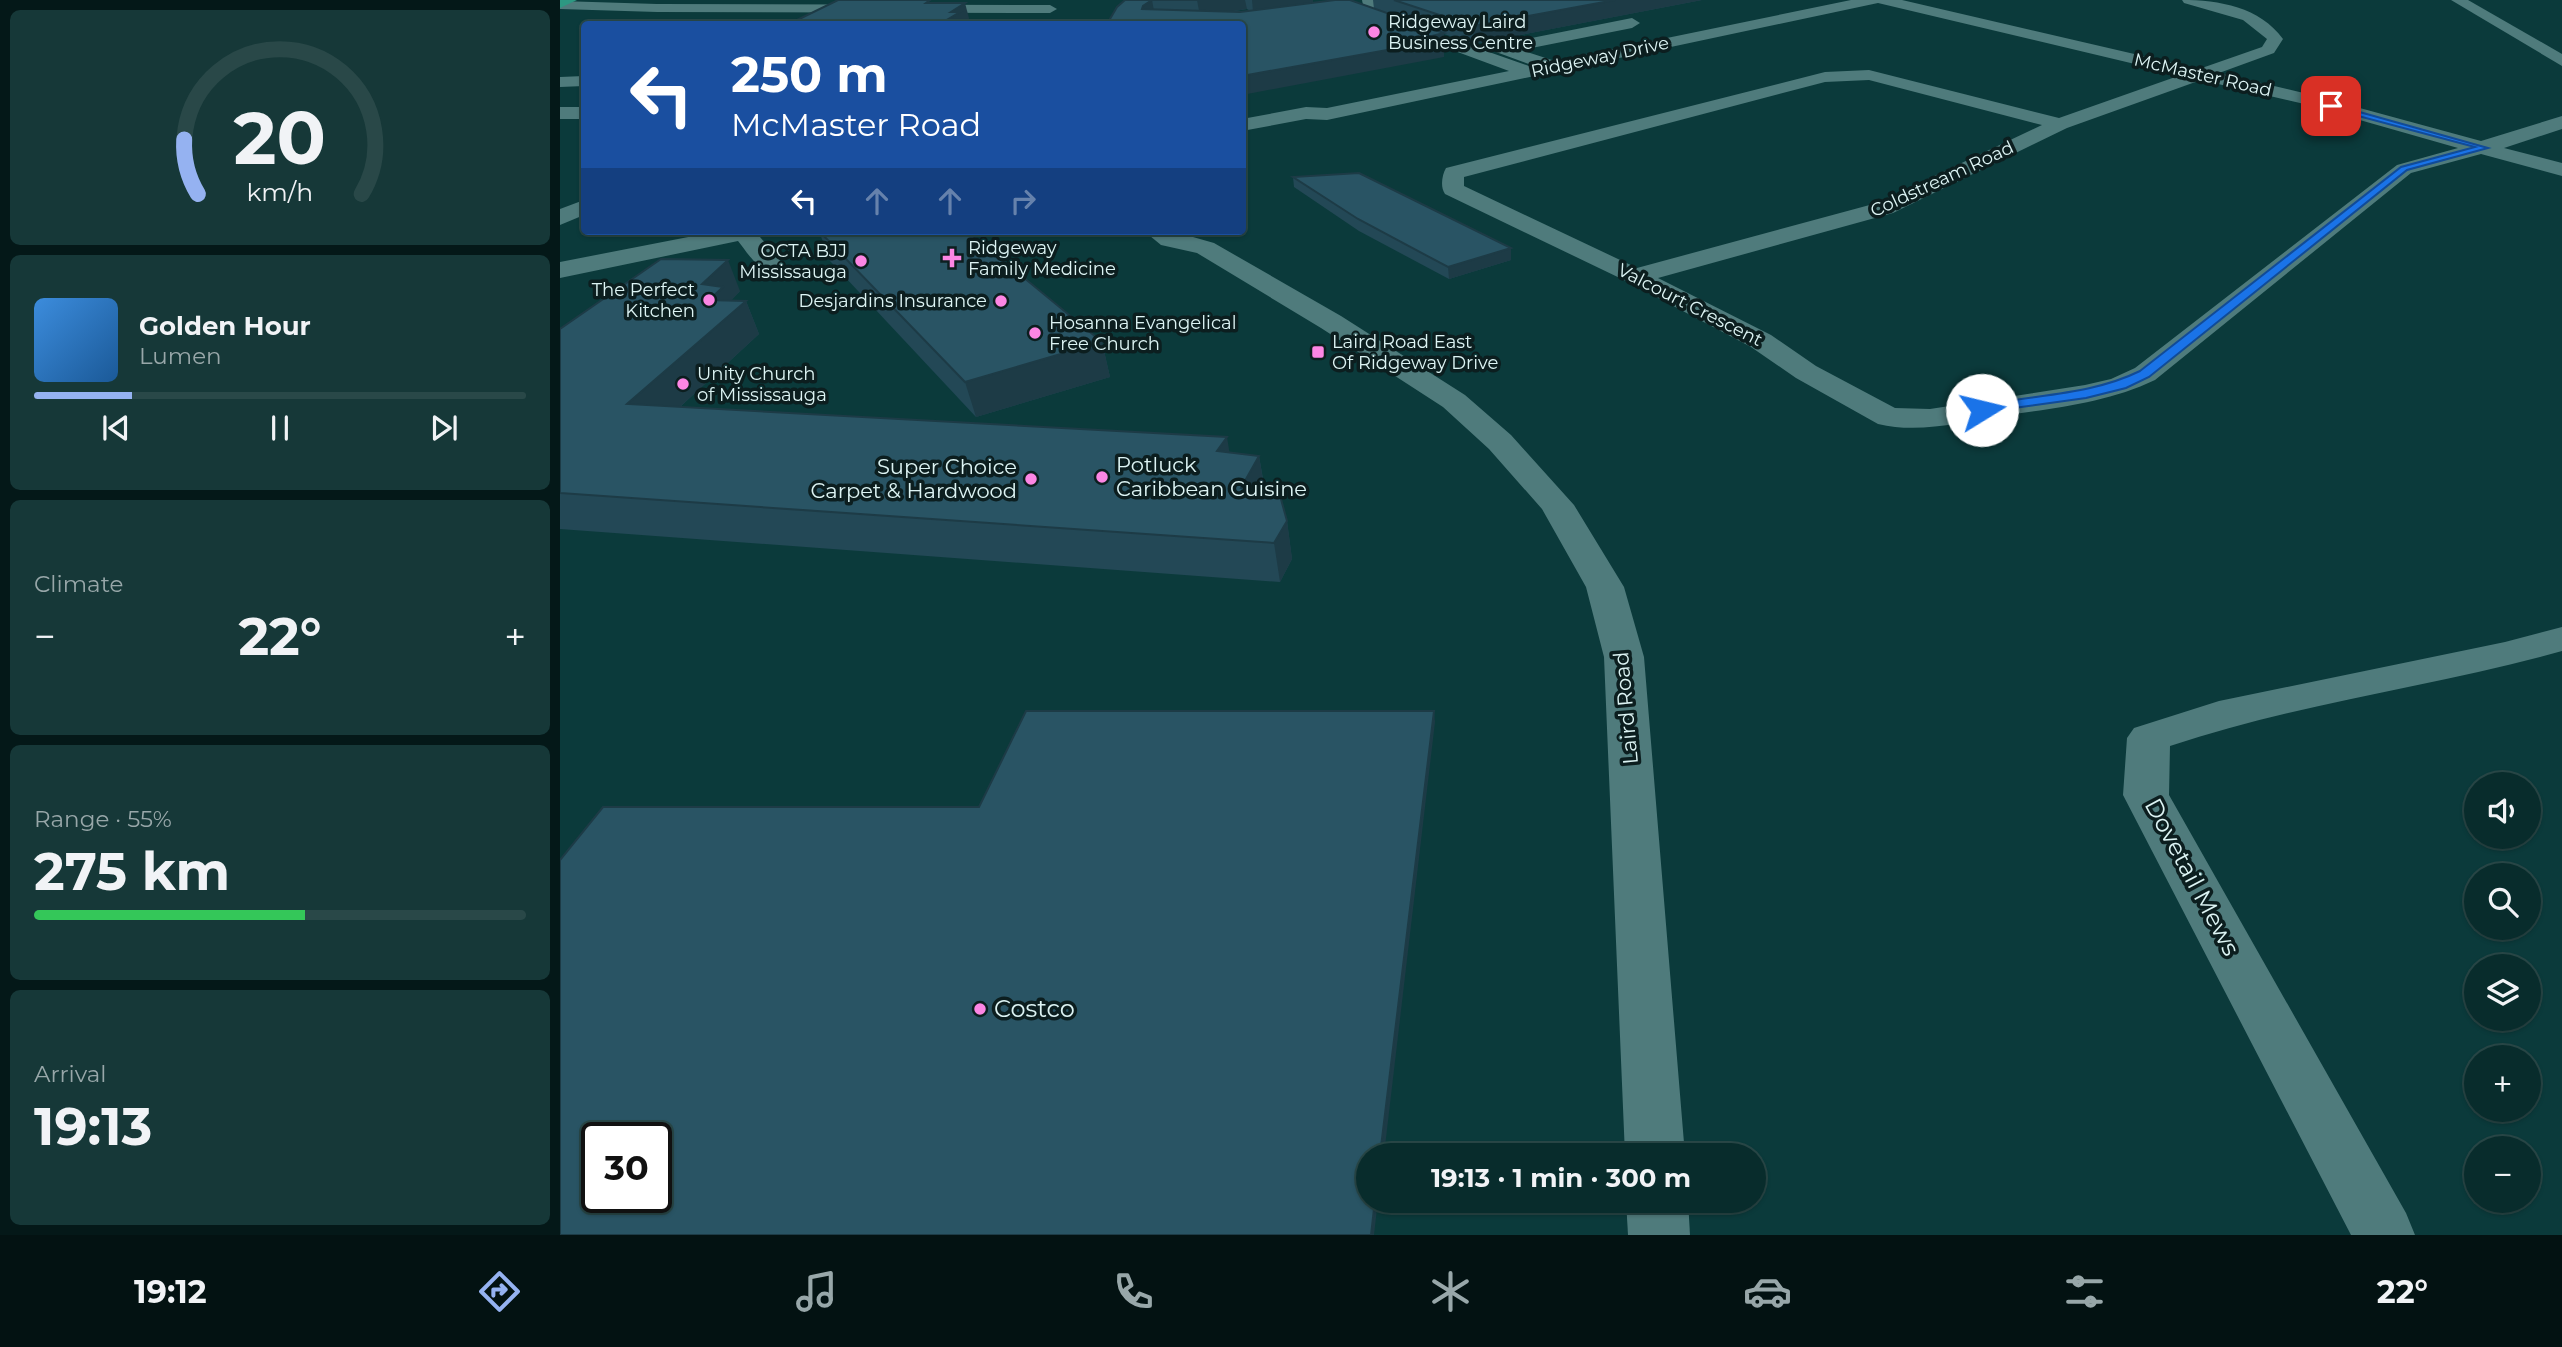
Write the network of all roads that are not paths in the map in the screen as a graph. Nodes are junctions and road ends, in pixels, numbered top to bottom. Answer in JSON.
{"nodes":[{"id":1,"x":570,"y":0,"type":"edge"},
{"id":2,"x":618,"y":0,"type":"edge"},
{"id":3,"x":780,"y":0,"type":"edge"},
{"id":4,"x":834,"y":0,"type":"edge"},
{"id":5,"x":1872,"y":0,"type":"edge"},
{"id":6,"x":1883,"y":0,"type":"edge"},
{"id":7,"x":2189,"y":0,"type":"edge"},
{"id":8,"x":2458,"y":0,"type":"edge"},
{"id":9,"x":1786,"y":3,"type":"dead end"},
{"id":10,"x":560,"y":4,"type":"edge"},
{"id":11,"x":1056,"y":4,"type":"edge"},
{"id":12,"x":1364,"y":5,"type":"edge"},
{"id":13,"x":682,"y":6,"type":"junction"},
{"id":14,"x":1766,"y":6,"type":"dead end"},
{"id":15,"x":735,"y":7,"type":"junction"},
{"id":16,"x":817,"y":9,"type":"junction"},
{"id":17,"x":1820,"y":11,"type":"junction"},
{"id":18,"x":1800,"y":15,"type":"junction"},
{"id":19,"x":1653,"y":18,"type":"dead end"},
{"id":20,"x":798,"y":21,"type":"edge"},
{"id":21,"x":1034,"y":21,"type":"edge"},
{"id":22,"x":1502,"y":49,"type":"junction"},
{"id":23,"x":2562,"y":61,"type":"edge"},
{"id":24,"x":1554,"y":66,"type":"junction"},
{"id":25,"x":1528,"y":72,"type":"junction"},
{"id":26,"x":2202,"y":74,"type":"junction"},
{"id":27,"x":1395,"y":78,"type":"edge"},
{"id":28,"x":581,"y":81,"type":"edge"},
{"id":29,"x":560,"y":82,"type":"edge"},
{"id":30,"x":1428,"y":93,"type":"junction"},
{"id":31,"x":560,"y":113,"type":"edge"},
{"id":32,"x":581,"y":113,"type":"edge"},
{"id":33,"x":1327,"y":114,"type":"junction"},
{"id":34,"x":2562,"y":122,"type":"edge"},
{"id":35,"x":1246,"y":124,"type":"edge"},
{"id":36,"x":2060,"y":124,"type":"junction"},
{"id":37,"x":1246,"y":135,"type":"edge"},
{"id":38,"x":2484,"y":148,"type":"junction"},
{"id":39,"x":2562,"y":170,"type":"edge"},
{"id":40,"x":729,"y":235,"type":"edge"},
{"id":41,"x":751,"y":235,"type":"edge"},
{"id":42,"x":1162,"y":235,"type":"edge"},
{"id":43,"x":1206,"y":239,"type":"edge"},
{"id":44,"x":771,"y":264,"type":"dead end"},
{"id":45,"x":560,"y":270,"type":"edge"},
{"id":46,"x":1635,"y":276,"type":"junction"},
{"id":47,"x":2562,"y":639,"type":"edge"},
{"id":48,"x":1654,"y":1143,"type":"edge"},
{"id":49,"x":1658,"y":1213,"type":"edge"},
{"id":50,"x":1659,"y":1235,"type":"edge"},
{"id":51,"x":2384,"y":1235,"type":"edge"}],
"edges":[{"from":1,"to":10,"type":"main road"},
{"from":2,"to":13,"type":"street"},
{"from":3,"to":15,"type":"street"},
{"from":4,"to":16,"type":"street"},
{"from":5,"to":17,"type":"street","name":"Ridgeway Drive"},
{"from":6,"to":26,"type":"street","name":"McMaster Road"},
{"from":7,"to":26,"type":"street","name":"Coldstream Road"},
{"from":8,"to":23,"type":"street"},
{"from":9,"to":17,"type":"street"},
{"from":10,"to":13,"type":"street"},
{"from":11,"to":16,"type":"street"},
{"from":11,"to":21,"type":"street"},
{"from":12,"to":22,"type":"street"},
{"from":12,"to":25,"type":"street"},
{"from":13,"to":15,"type":"street"},
{"from":14,"to":18,"type":"street"},
{"from":15,"to":16,"type":"street"},
{"from":16,"to":20,"type":"street"},
{"from":17,"to":18,"type":"street","name":"Ridgeway Drive"},
{"from":18,"to":24,"type":"street","name":"Ridgeway Drive"},
{"from":19,"to":22,"type":"street"},
{"from":22,"to":24,"type":"street"},
{"from":24,"to":25,"type":"street","name":"Ridgeway Drive"},
{"from":25,"to":30,"type":"street","name":"Ridgeway Drive"},
{"from":26,"to":36,"type":"street","name":"Coldstream Road"},
{"from":26,"to":38,"type":"street","name":"McMaster Road"},
{"from":27,"to":30,"type":"street"},
{"from":28,"to":29,"type":"street"},
{"from":30,"to":33,"type":"street","name":"Ridgeway Drive"},
{"from":31,"to":32,"type":"street"},
{"from":33,"to":35,"type":"street","name":"Ridgeway Drive"},
{"from":33,"to":37,"type":"street","name":"Ridgeway Drive"},
{"from":34,"to":38,"type":"street","name":"Valcourt Crescent"},
{"from":36,"to":46,"type":"street","name":"Coldstream Road"},
{"from":36,"to":46,"type":"street","name":"Valcourt Crescent"},
{"from":38,"to":39,"type":"street","name":"McMaster Road"},
{"from":38,"to":46,"type":"street","name":"Valcourt Crescent"},
{"from":40,"to":45,"type":"street"},
{"from":41,"to":44,"type":"street"},
{"from":42,"to":43,"type":"street","name":"Laird Road"},
{"from":43,"to":48,"type":"street","name":"Laird Road"},
{"from":47,"to":51,"type":"street","name":"Dovetail Mews"},
{"from":49,"to":50,"type":"street"}]}
